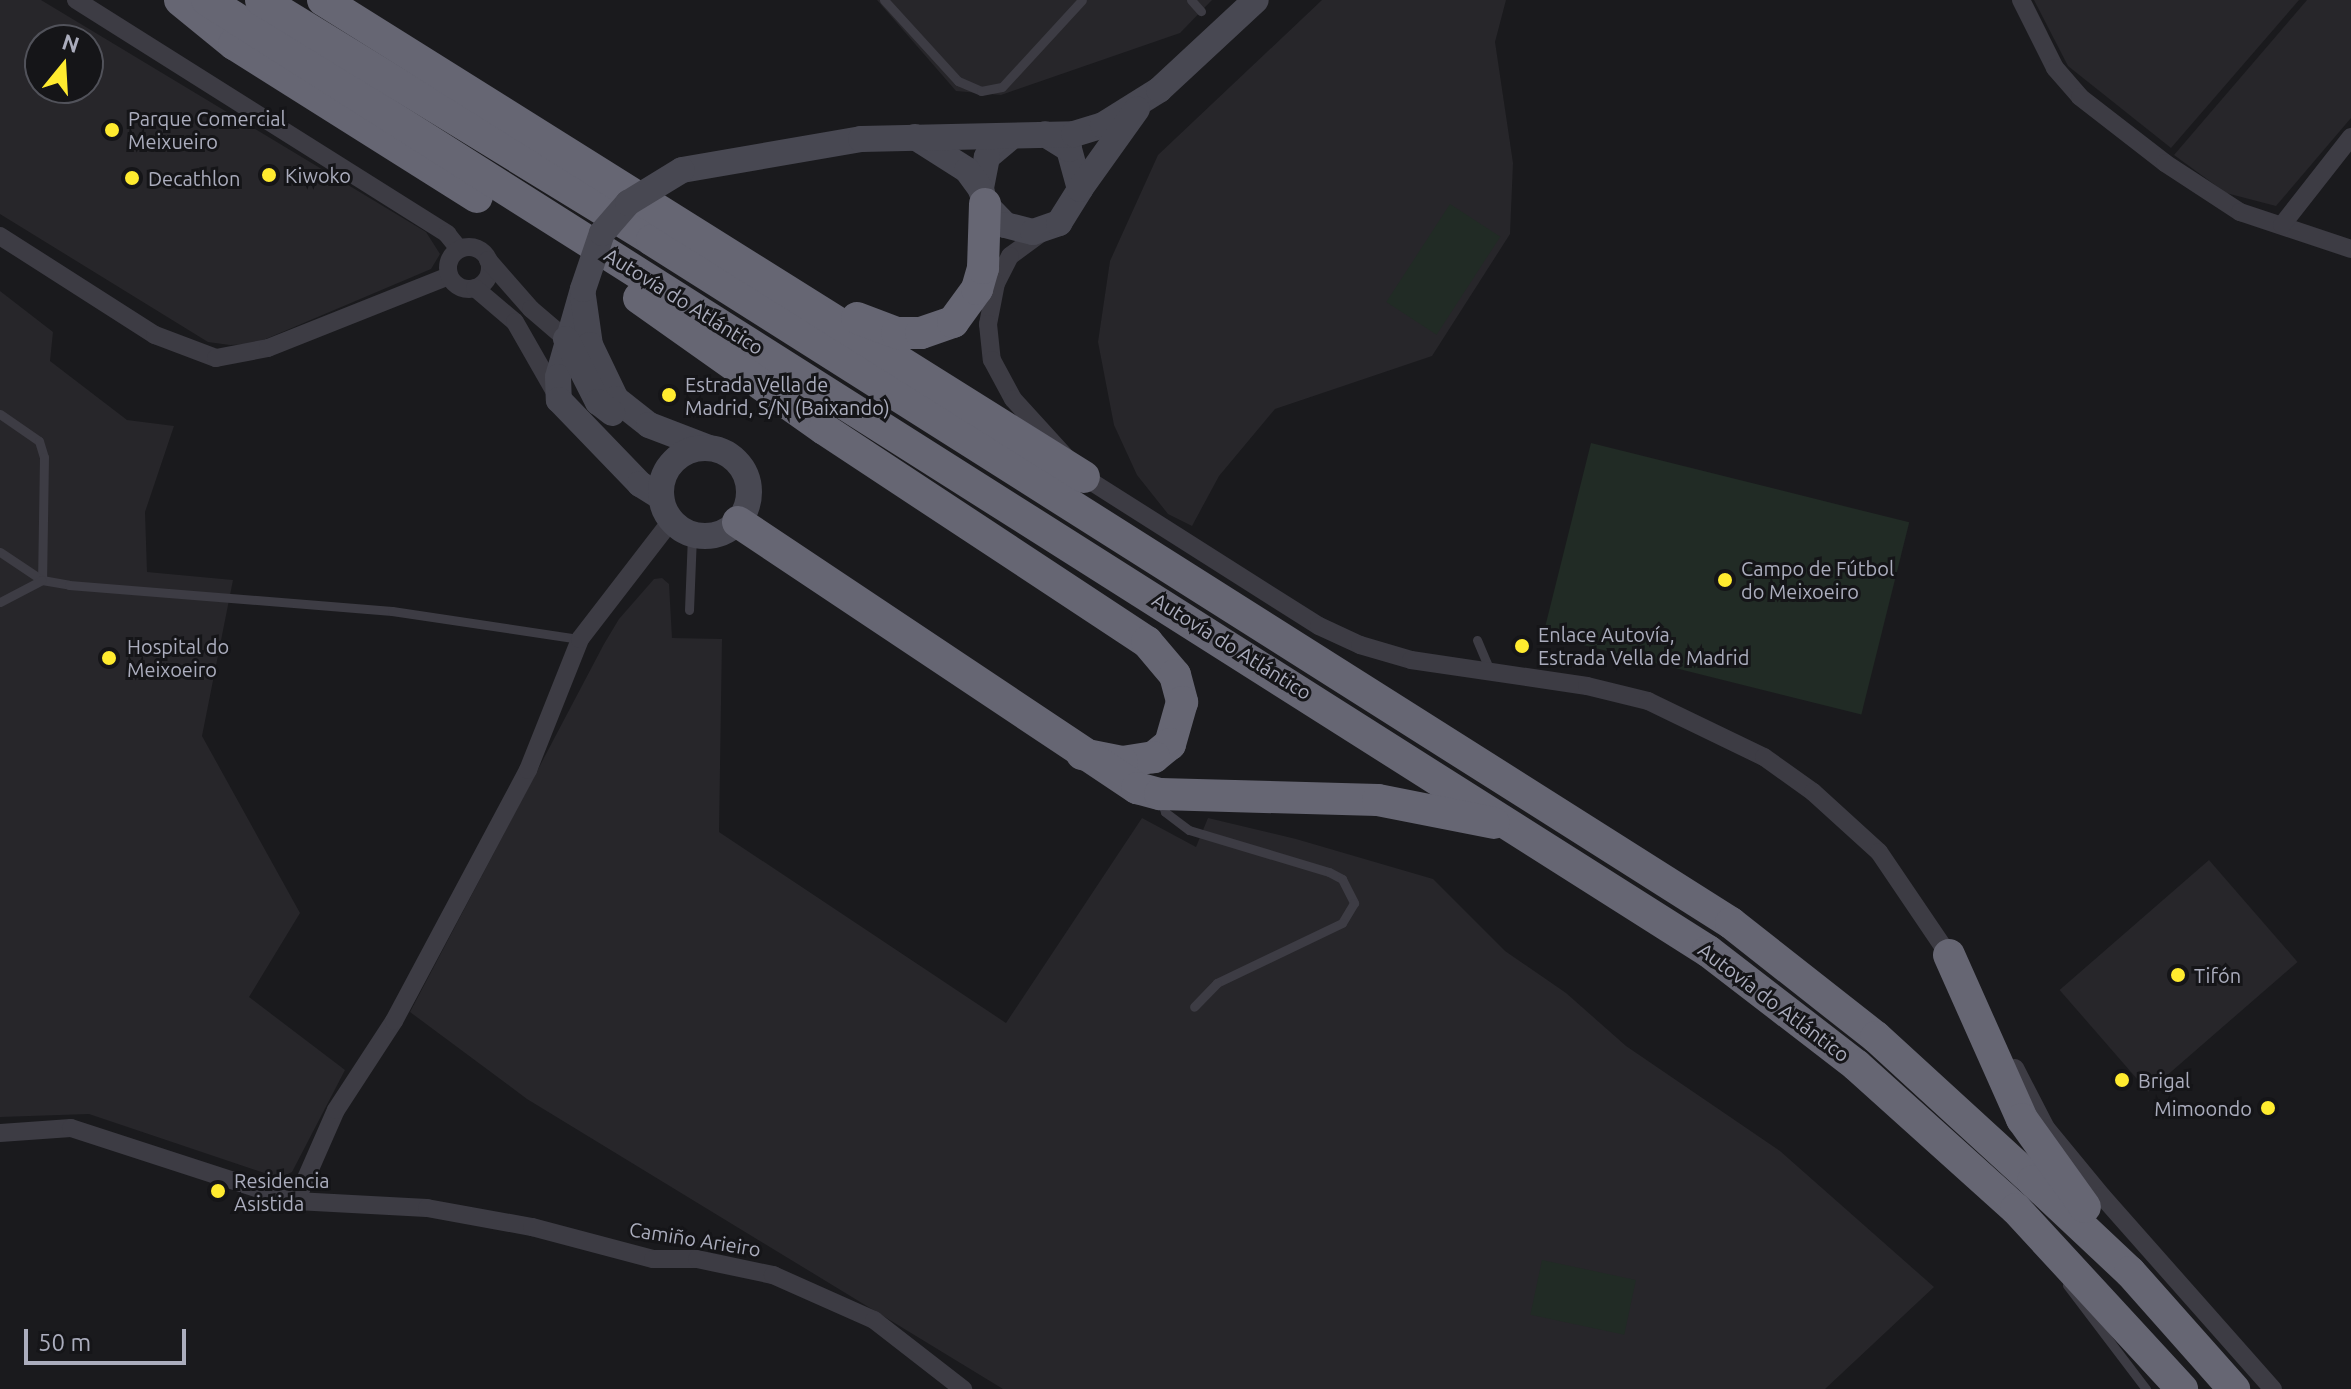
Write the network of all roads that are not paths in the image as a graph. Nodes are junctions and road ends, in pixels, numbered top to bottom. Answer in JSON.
{"nodes":[{"id":1,"x":76,"y":0,"type":"edge"},
{"id":2,"x":180,"y":0,"type":"edge"},
{"id":3,"x":207,"y":0,"type":"edge"},
{"id":4,"x":261,"y":0,"type":"edge"},
{"id":5,"x":323,"y":0,"type":"edge"},
{"id":6,"x":884,"y":0,"type":"edge"},
{"id":7,"x":1082,"y":0,"type":"edge"},
{"id":8,"x":1191,"y":0,"type":"edge"},
{"id":9,"x":1256,"y":0,"type":"edge"},
{"id":10,"x":2021,"y":0,"type":"edge"},
{"id":11,"x":1201,"y":11,"type":"dead end"},
{"id":12,"x":1141,"y":103,"type":"junction"},
{"id":13,"x":1045,"y":134,"type":"junction"},
{"id":14,"x":1012,"y":136,"type":"junction"},
{"id":15,"x":915,"y":137,"type":"junction"},
{"id":16,"x":2351,"y":137,"type":"edge"},
{"id":17,"x":1080,"y":189,"type":"junction"},
{"id":18,"x":983,"y":197,"type":"junction"},
{"id":19,"x":2282,"y":225,"type":"junction"},
{"id":20,"x":1047,"y":229,"type":"junction"},
{"id":21,"x":0,"y":236,"type":"edge"},
{"id":22,"x":459,"y":249,"type":"junction"},
{"id":23,"x":2351,"y":249,"type":"edge"},
{"id":24,"x":488,"y":260,"type":"junction"},
{"id":25,"x":449,"y":276,"type":"junction"},
{"id":26,"x":781,"y":287,"type":"junction"},
{"id":27,"x":475,"y":288,"type":"junction"},
{"id":28,"x":583,"y":289,"type":"junction"},
{"id":29,"x":566,"y":339,"type":"junction"},
{"id":30,"x":559,"y":400,"type":"junction"},
{"id":31,"x":0,"y":414,"type":"edge"},
{"id":32,"x":649,"y":425,"type":"junction"},
{"id":33,"x":709,"y":448,"type":"junction"},
{"id":34,"x":1084,"y":477,"type":"junction"},
{"id":35,"x":661,"y":497,"type":"junction"},
{"id":36,"x":738,"y":522,"type":"junction"},
{"id":37,"x":681,"y":528,"type":"junction"},
{"id":38,"x":0,"y":552,"type":"edge"},
{"id":39,"x":42,"y":580,"type":"junction"},
{"id":40,"x":0,"y":602,"type":"edge"},
{"id":41,"x":689,"y":610,"type":"dead end"},
{"id":42,"x":580,"y":639,"type":"junction"},
{"id":43,"x":1477,"y":640,"type":"dead end"},
{"id":44,"x":1491,"y":673,"type":"junction"},
{"id":45,"x":1082,"y":754,"type":"junction"},
{"id":46,"x":1160,"y":794,"type":"junction"},
{"id":47,"x":1580,"y":865,"type":"junction"},
{"id":48,"x":1949,"y":955,"type":"junction"},
{"id":49,"x":1194,"y":1007,"type":"dead end"},
{"id":50,"x":5,"y":1128,"type":"edge"},
{"id":51,"x":296,"y":1201,"type":"junction"},
{"id":52,"x":2016,"y":1209,"type":"junction"},
{"id":53,"x":2130,"y":1272,"type":"junction"},
{"id":54,"x":963,"y":1389,"type":"edge"},
{"id":55,"x":2146,"y":1389,"type":"edge"},
{"id":56,"x":2182,"y":1389,"type":"edge"},
{"id":57,"x":2234,"y":1389,"type":"edge"},
{"id":58,"x":2273,"y":1389,"type":"edge"}],
"edges":[{"from":1,"to":22,"type":"street"},
{"from":2,"to":45,"type":"highway"},
{"from":3,"to":47,"type":"highway","name":"Autovía do Atlántico"},
{"from":4,"to":53,"type":"highway","name":"Autovía do Atlántico"},
{"from":5,"to":26,"type":"highway"},
{"from":6,"to":7,"type":"lane"},
{"from":8,"to":11,"type":"lane"},
{"from":9,"to":12,"type":"main road"},
{"from":10,"to":19,"type":"street"},
{"from":12,"to":13,"type":"main road"},
{"from":12,"to":17,"type":"main road"},
{"from":13,"to":14,"type":"main road"},
{"from":13,"to":17,"type":"main road"},
{"from":14,"to":15,"type":"main road"},
{"from":14,"to":18,"type":"main road"},
{"from":15,"to":18,"type":"main road"},
{"from":15,"to":28,"type":"main road","bridge":true},
{"from":16,"to":19,"type":"street"},
{"from":17,"to":20,"type":"main road"},
{"from":18,"to":20,"type":"main road"},
{"from":18,"to":26,"type":"highway"},
{"from":19,"to":23,"type":"street"},
{"from":20,"to":34,"type":"street"},
{"from":21,"to":25,"type":"street"},
{"from":22,"to":24,"type":"street"},
{"from":22,"to":25,"type":"street"},
{"from":24,"to":27,"type":"street"},
{"from":24,"to":29,"type":"street"},
{"from":25,"to":27,"type":"street"},
{"from":26,"to":34,"type":"highway"},
{"from":27,"to":30,"type":"street"},
{"from":28,"to":29,"type":"main road"},
{"from":28,"to":32,"type":"main road"},
{"from":29,"to":30,"type":"main road"},
{"from":29,"to":32,"type":"main road"},
{"from":30,"to":35,"type":"main road"},
{"from":31,"to":39,"type":"lane"},
{"from":32,"to":33,"type":"main road"},
{"from":33,"to":35,"type":"main road"},
{"from":33,"to":36,"type":"main road"},
{"from":34,"to":44,"type":"street"},
{"from":35,"to":37,"type":"main road"},
{"from":36,"to":37,"type":"main road"},
{"from":36,"to":45,"type":"highway"},
{"from":37,"to":41,"type":"lane"},
{"from":37,"to":42,"type":"street"},
{"from":38,"to":39,"type":"lane"},
{"from":39,"to":40,"type":"lane"},
{"from":39,"to":42,"type":"lane"},
{"from":42,"to":51,"type":"street"},
{"from":43,"to":44,"type":"lane"},
{"from":44,"to":48,"type":"street"},
{"from":45,"to":46,"type":"highway"},
{"from":46,"to":47,"type":"highway"},
{"from":46,"to":49,"type":"lane"},
{"from":47,"to":52,"type":"highway","name":"Autovía do Atlántico"},
{"from":48,"to":53,"type":"highway"},
{"from":48,"to":58,"type":"street"},
{"from":50,"to":51,"type":"street","name":"Camiño Arieiro"},
{"from":51,"to":54,"type":"street","name":"Camiño Arieiro"},
{"from":52,"to":55,"type":"lane"},
{"from":52,"to":56,"type":"highway","name":"Autovía do Atlántico"},
{"from":53,"to":57,"type":"highway","name":"Autovía do Atlántico"}]}
